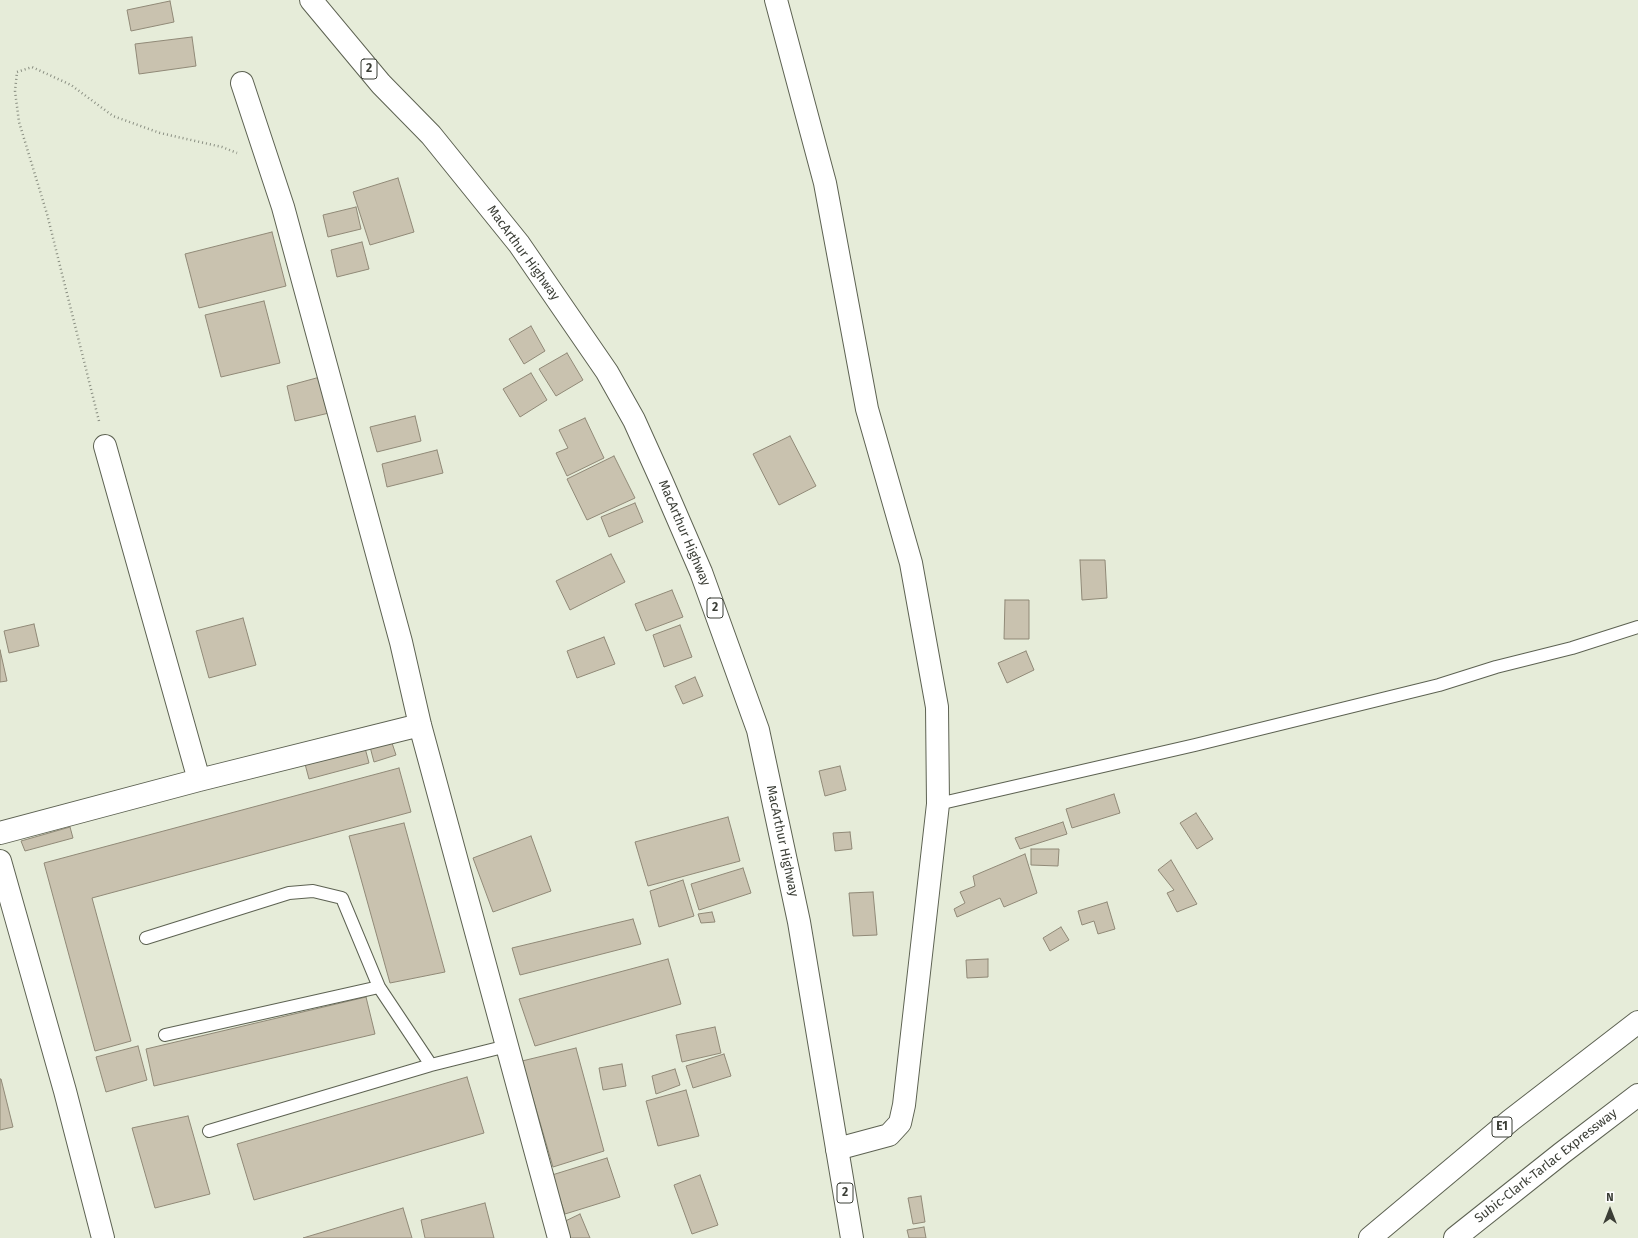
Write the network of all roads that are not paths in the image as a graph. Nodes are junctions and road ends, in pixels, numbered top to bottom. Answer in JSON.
{"nodes":[{"id":1,"x":311,"y":0,"type":"edge"},
{"id":2,"x":776,"y":0,"type":"edge"},
{"id":3,"x":242,"y":83,"type":"dead end"},
{"id":4,"x":105,"y":446,"type":"road end"},
{"id":5,"x":1638,"y":627,"type":"edge"},
{"id":6,"x":420,"y":725,"type":"junction"},
{"id":7,"x":198,"y":780,"type":"junction"},
{"id":8,"x":938,"y":804,"type":"junction"},
{"id":9,"x":0,"y":833,"type":"edge"},
{"id":10,"x":0,"y":861,"type":"edge"},
{"id":11,"x":146,"y":938,"type":"dead end"},
{"id":12,"x":378,"y":987,"type":"junction"},
{"id":13,"x":1638,"y":1022,"type":"edge"},
{"id":14,"x":165,"y":1035,"type":"dead end"},
{"id":15,"x":507,"y":1046,"type":"junction"},
{"id":16,"x":431,"y":1065,"type":"junction"},
{"id":17,"x":1638,"y":1096,"type":"edge"},
{"id":18,"x":209,"y":1131,"type":"dead end"},
{"id":19,"x":837,"y":1149,"type":"junction"},
{"id":20,"x":103,"y":1238,"type":"edge"},
{"id":21,"x":559,"y":1238,"type":"edge"},
{"id":22,"x":852,"y":1238,"type":"edge"},
{"id":23,"x":1370,"y":1238,"type":"edge"},
{"id":24,"x":1455,"y":1238,"type":"edge"}],
"edges":[{"from":1,"to":19,"type":"main road","name":"MacArthur Highway","number":"2"},
{"from":2,"to":8,"type":"main road"},
{"from":3,"to":6,"type":"main road"},
{"from":4,"to":7,"type":"main road"},
{"from":5,"to":8,"type":"lane"},
{"from":6,"to":7,"type":"main road"},
{"from":6,"to":15,"type":"main road"},
{"from":7,"to":9,"type":"main road"},
{"from":8,"to":19,"type":"main road"},
{"from":10,"to":20,"type":"main road"},
{"from":11,"to":12,"type":"lane"},
{"from":12,"to":14,"type":"lane"},
{"from":12,"to":16,"type":"lane"},
{"from":13,"to":23,"type":"main road","number":"E1"},
{"from":15,"to":16,"type":"lane"},
{"from":15,"to":21,"type":"main road"},
{"from":16,"to":18,"type":"lane"},
{"from":17,"to":24,"type":"main road","name":"Subic-Clark-Tarlac Expressway"},
{"from":19,"to":22,"type":"main road","name":"MacArthur Highway","number":"2"}]}
